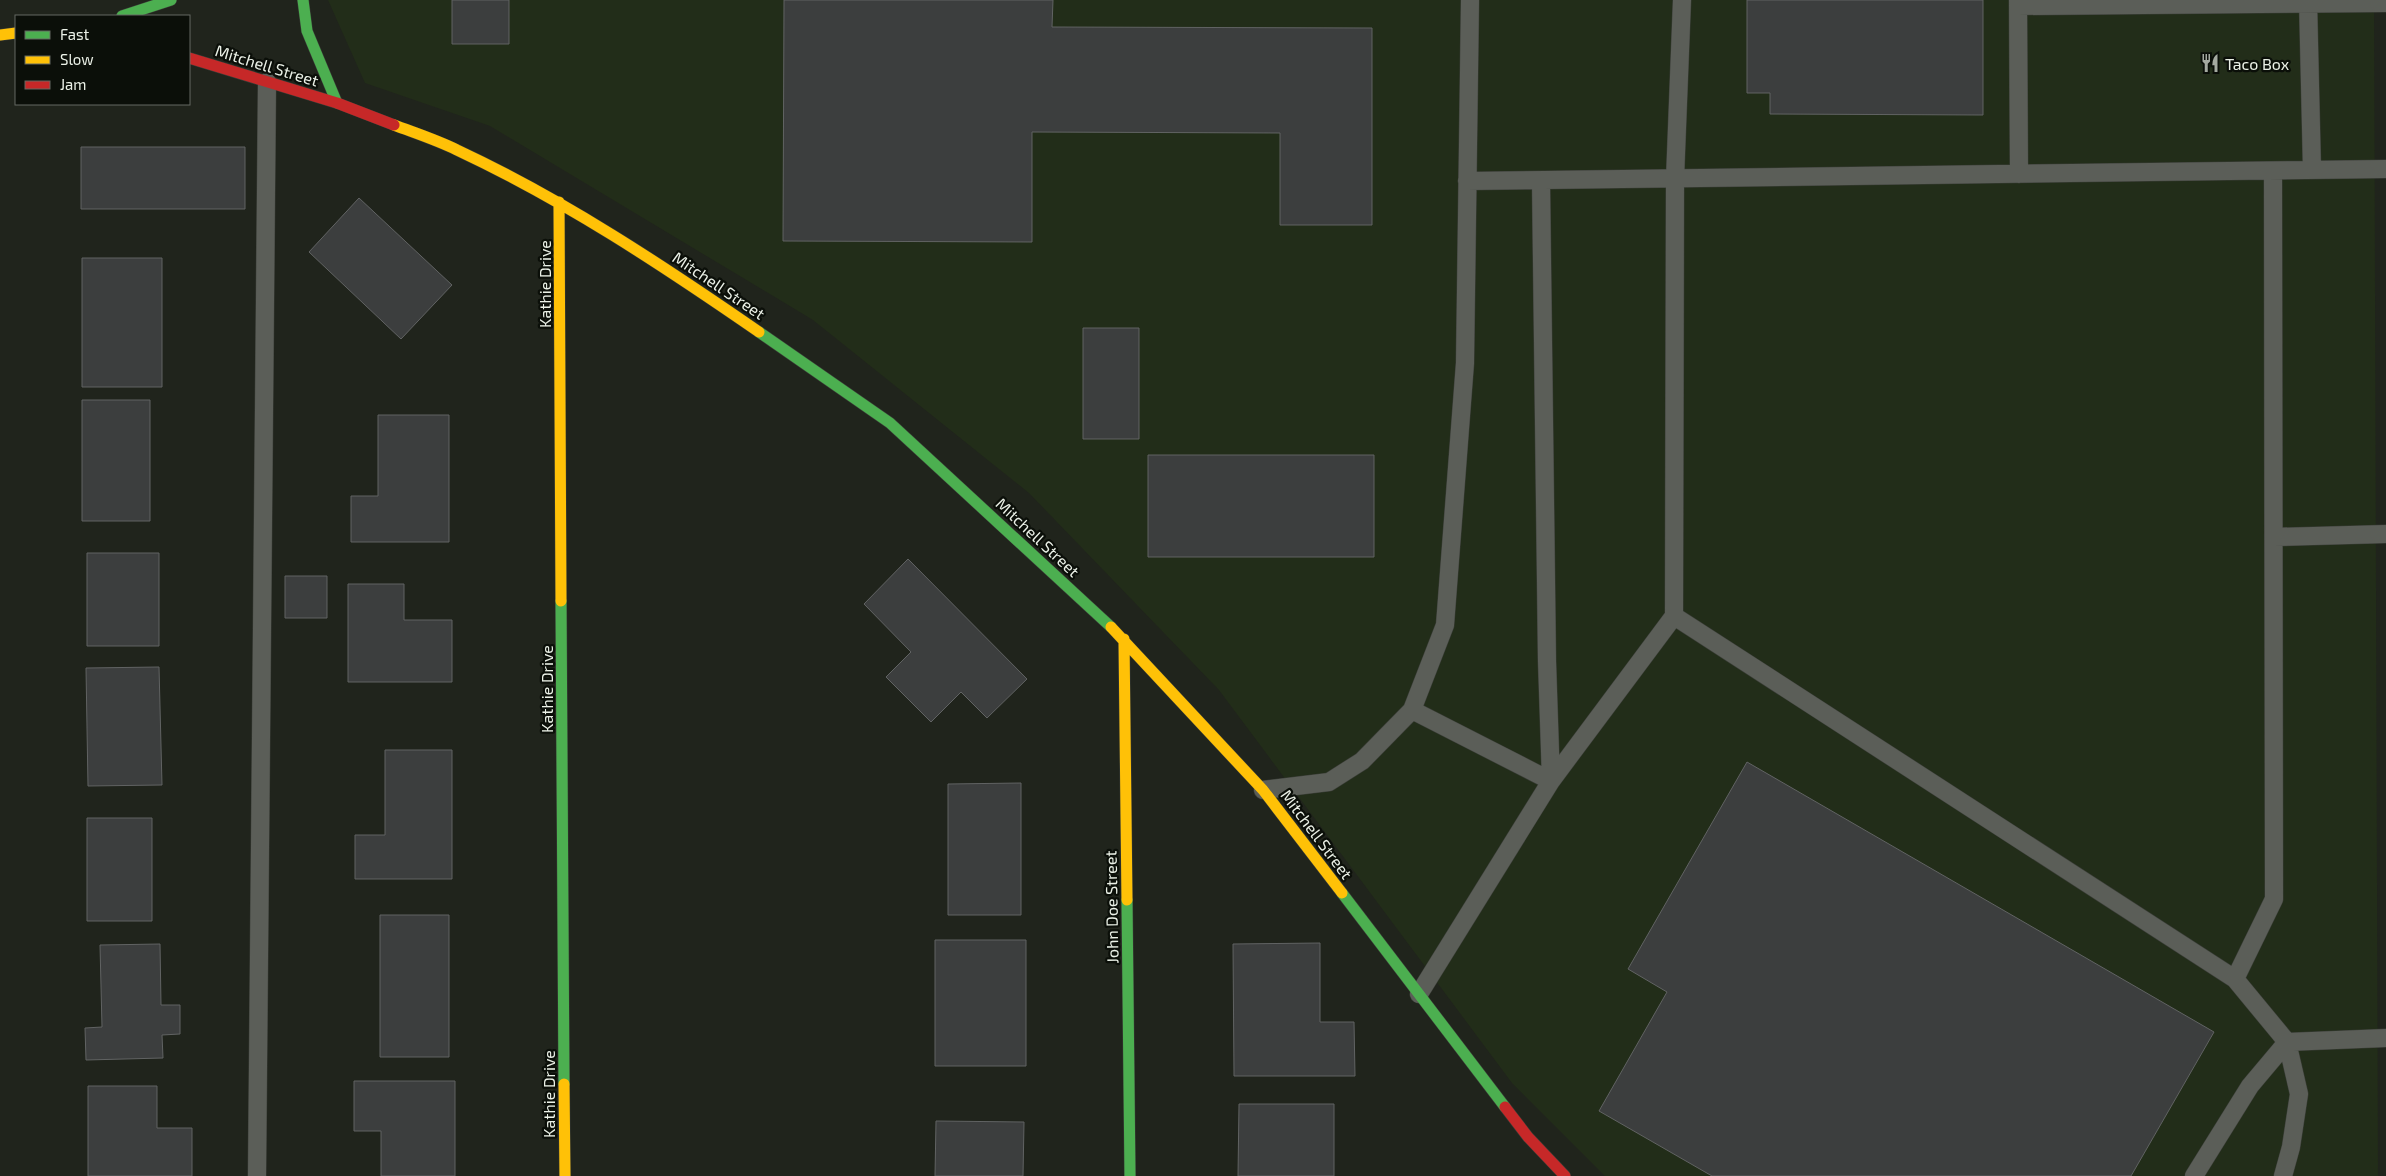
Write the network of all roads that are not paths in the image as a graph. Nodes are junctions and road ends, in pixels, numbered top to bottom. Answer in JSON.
{"nodes":[{"id":1,"x":171,"y":0,"type":"edge"},
{"id":2,"x":303,"y":0,"type":"edge"},
{"id":3,"x":1470,"y":0,"type":"edge"},
{"id":4,"x":1682,"y":0,"type":"edge"},
{"id":5,"x":2308,"y":1,"type":"edge"},
{"id":6,"x":2386,"y":2,"type":"edge"},
{"id":7,"x":2018,"y":3,"type":"edge"},
{"id":8,"x":125,"y":15,"type":"edge"},
{"id":9,"x":15,"y":33,"type":"edge"},
{"id":10,"x":0,"y":35,"type":"edge"},
{"id":11,"x":190,"y":58,"type":"edge"},
{"id":12,"x":268,"y":82,"type":"junction"},
{"id":13,"x":336,"y":103,"type":"junction"},
{"id":14,"x":2386,"y":169,"type":"edge"},
{"id":15,"x":2273,"y":170,"type":"junction"},
{"id":16,"x":2312,"y":170,"type":"junction"},
{"id":17,"x":2019,"y":174,"type":"junction"},
{"id":18,"x":1675,"y":179,"type":"junction"},
{"id":19,"x":1467,"y":181,"type":"junction"},
{"id":20,"x":1541,"y":181,"type":"junction"},
{"id":21,"x":559,"y":202,"type":"junction"},
{"id":22,"x":2386,"y":534,"type":"edge"},
{"id":23,"x":2274,"y":537,"type":"junction"},
{"id":24,"x":1674,"y":616,"type":"junction"},
{"id":25,"x":1124,"y":639,"type":"junction"},
{"id":26,"x":1412,"y":710,"type":"junction"},
{"id":27,"x":1551,"y":780,"type":"junction"},
{"id":28,"x":1263,"y":790,"type":"junction"},
{"id":29,"x":2235,"y":979,"type":"junction"},
{"id":30,"x":1419,"y":994,"type":"junction"},
{"id":31,"x":2386,"y":1038,"type":"edge"},
{"id":32,"x":2288,"y":1042,"type":"junction"},
{"id":33,"x":256,"y":1176,"type":"edge"},
{"id":34,"x":565,"y":1176,"type":"edge"},
{"id":35,"x":1130,"y":1176,"type":"edge"},
{"id":36,"x":1565,"y":1176,"type":"edge"},
{"id":37,"x":2194,"y":1176,"type":"edge"},
{"id":38,"x":2283,"y":1176,"type":"edge"}],
"edges":[{"from":1,"to":8,"type":"street"},
{"from":2,"to":13,"type":"street","name":"Mitchell Street"},
{"from":3,"to":19,"type":"lane"},
{"from":4,"to":18,"type":"lane"},
{"from":5,"to":6,"type":"lane"},
{"from":5,"to":7,"type":"lane"},
{"from":5,"to":16,"type":"lane"},
{"from":7,"to":17,"type":"lane"},
{"from":9,"to":10,"type":"street"},
{"from":11,"to":12,"type":"street","name":"Mitchell Street"},
{"from":12,"to":13,"type":"street","name":"Mitchell Street"},
{"from":12,"to":33,"type":"lane"},
{"from":13,"to":21,"type":"street","name":"Mitchell Street"},
{"from":14,"to":16,"type":"lane"},
{"from":15,"to":16,"type":"lane"},
{"from":15,"to":17,"type":"lane"},
{"from":15,"to":23,"type":"lane"},
{"from":17,"to":18,"type":"lane"},
{"from":18,"to":20,"type":"lane"},
{"from":18,"to":24,"type":"lane"},
{"from":19,"to":20,"type":"lane"},
{"from":19,"to":26,"type":"lane"},
{"from":20,"to":27,"type":"lane"},
{"from":21,"to":25,"type":"street","name":"Mitchell Street"},
{"from":21,"to":34,"type":"street","name":"Kathie Drive"},
{"from":22,"to":23,"type":"lane"},
{"from":23,"to":29,"type":"lane"},
{"from":24,"to":27,"type":"lane"},
{"from":24,"to":29,"type":"lane"},
{"from":25,"to":28,"type":"street","name":"Mitchell Street"},
{"from":25,"to":35,"type":"street","name":"John Doe Street"},
{"from":26,"to":27,"type":"lane"},
{"from":26,"to":28,"type":"lane"},
{"from":27,"to":30,"type":"lane"},
{"from":28,"to":30,"type":"street","name":"Mitchell Street"},
{"from":29,"to":32,"type":"lane"},
{"from":30,"to":36,"type":"street","name":"Mitchell Street"},
{"from":31,"to":32,"type":"lane"},
{"from":32,"to":37,"type":"lane"},
{"from":32,"to":38,"type":"lane"}]}
